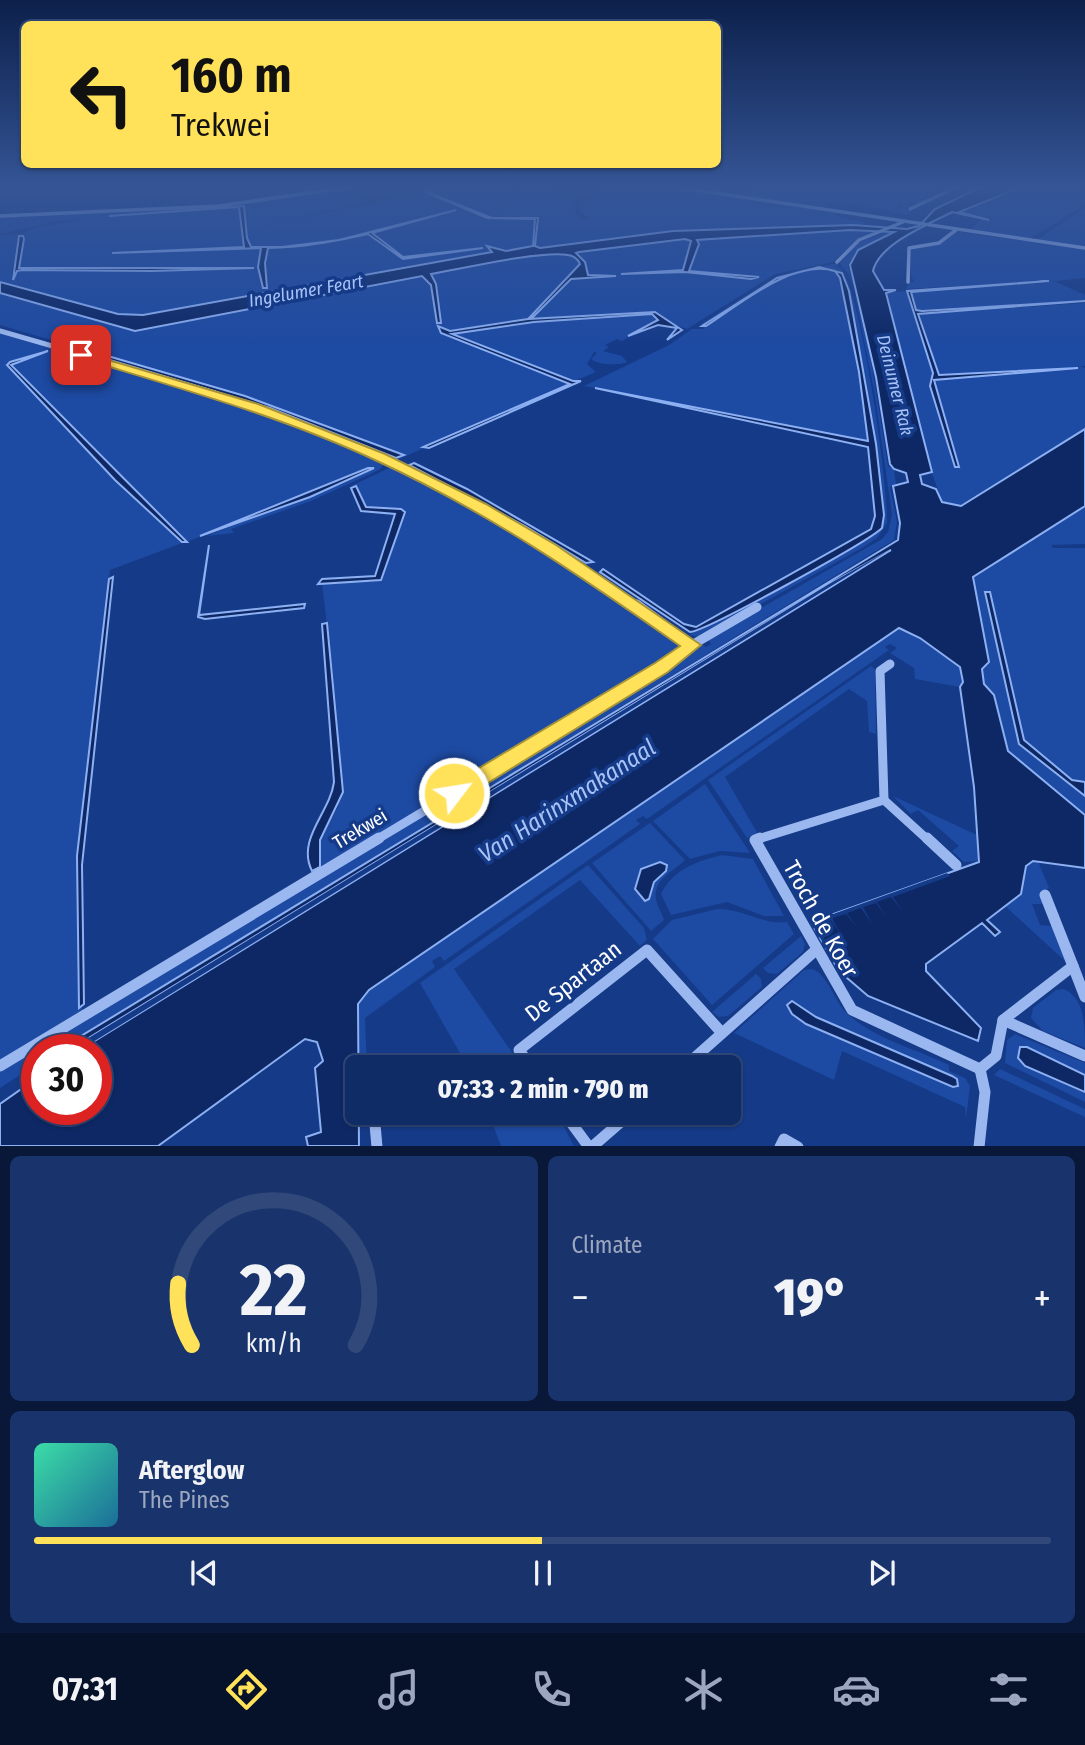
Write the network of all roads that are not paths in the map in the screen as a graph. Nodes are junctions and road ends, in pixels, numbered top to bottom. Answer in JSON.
{"nodes":[{"id":1,"x":860,"y":240,"type":"edge"},
{"id":2,"x":944,"y":240,"type":"edge"},
{"id":3,"x":1031,"y":240,"type":"edge"},
{"id":4,"x":1085,"y":248,"type":"edge"},
{"id":5,"x":837,"y":262,"type":"dead end"},
{"id":6,"x":908,"y":282,"type":"dead end"},
{"id":7,"x":0,"y":331,"type":"edge"},
{"id":8,"x":757,"y":607,"type":"dead end"},
{"id":9,"x":692,"y":645,"type":"junction"},
{"id":10,"x":890,"y":664,"type":"dead end"},
{"id":11,"x":884,"y":800,"type":"junction"},
{"id":12,"x":956,"y":865,"type":"dead end"},
{"id":13,"x":1045,"y":895,"type":"dead end"},
{"id":14,"x":816,"y":950,"type":"junction"},
{"id":15,"x":1073,"y":966,"type":"junction"},
{"id":16,"x":1085,"y":997,"type":"edge"},
{"id":17,"x":1003,"y":1020,"type":"junction"},
{"id":18,"x":722,"y":1033,"type":"junction"},
{"id":19,"x":523,"y":1055,"type":"edge"},
{"id":20,"x":697,"y":1055,"type":"edge"},
{"id":21,"x":1085,"y":1056,"type":"edge"},
{"id":22,"x":0,"y":1066,"type":"edge"},
{"id":23,"x":980,"y":1069,"type":"junction"},
{"id":24,"x":375,"y":1125,"type":"edge"},
{"id":25,"x":574,"y":1125,"type":"edge"},
{"id":26,"x":616,"y":1125,"type":"edge"},
{"id":27,"x":782,"y":1143,"type":"edge"},
{"id":28,"x":377,"y":1146,"type":"edge"},
{"id":29,"x":590,"y":1146,"type":"edge"},
{"id":30,"x":798,"y":1146,"type":"edge"},
{"id":31,"x":979,"y":1146,"type":"edge"}],
"edges":[{"from":1,"to":5,"type":"street"},
{"from":2,"to":6,"type":"street"},
{"from":3,"to":4,"type":"street"},
{"from":7,"to":9,"type":"street"},
{"from":8,"to":9,"type":"street","name":"Trekwei"},
{"from":9,"to":22,"type":"street","name":"Trekwei"},
{"from":10,"to":11,"type":"street"},
{"from":11,"to":12,"type":"street"},
{"from":11,"to":14,"type":"street","name":"Troch de Koer"},
{"from":13,"to":15,"type":"street"},
{"from":14,"to":18,"type":"street"},
{"from":14,"to":23,"type":"street","name":"Troch de Koer"},
{"from":15,"to":16,"type":"street"},
{"from":15,"to":17,"type":"street"},
{"from":17,"to":21,"type":"street"},
{"from":17,"to":23,"type":"street"},
{"from":18,"to":19,"type":"street","name":"De Spartaan"},
{"from":18,"to":20,"type":"street"},
{"from":23,"to":31,"type":"street"},
{"from":24,"to":28,"type":"street"},
{"from":25,"to":29,"type":"street"},
{"from":26,"to":29,"type":"street"},
{"from":27,"to":30,"type":"street"}]}
